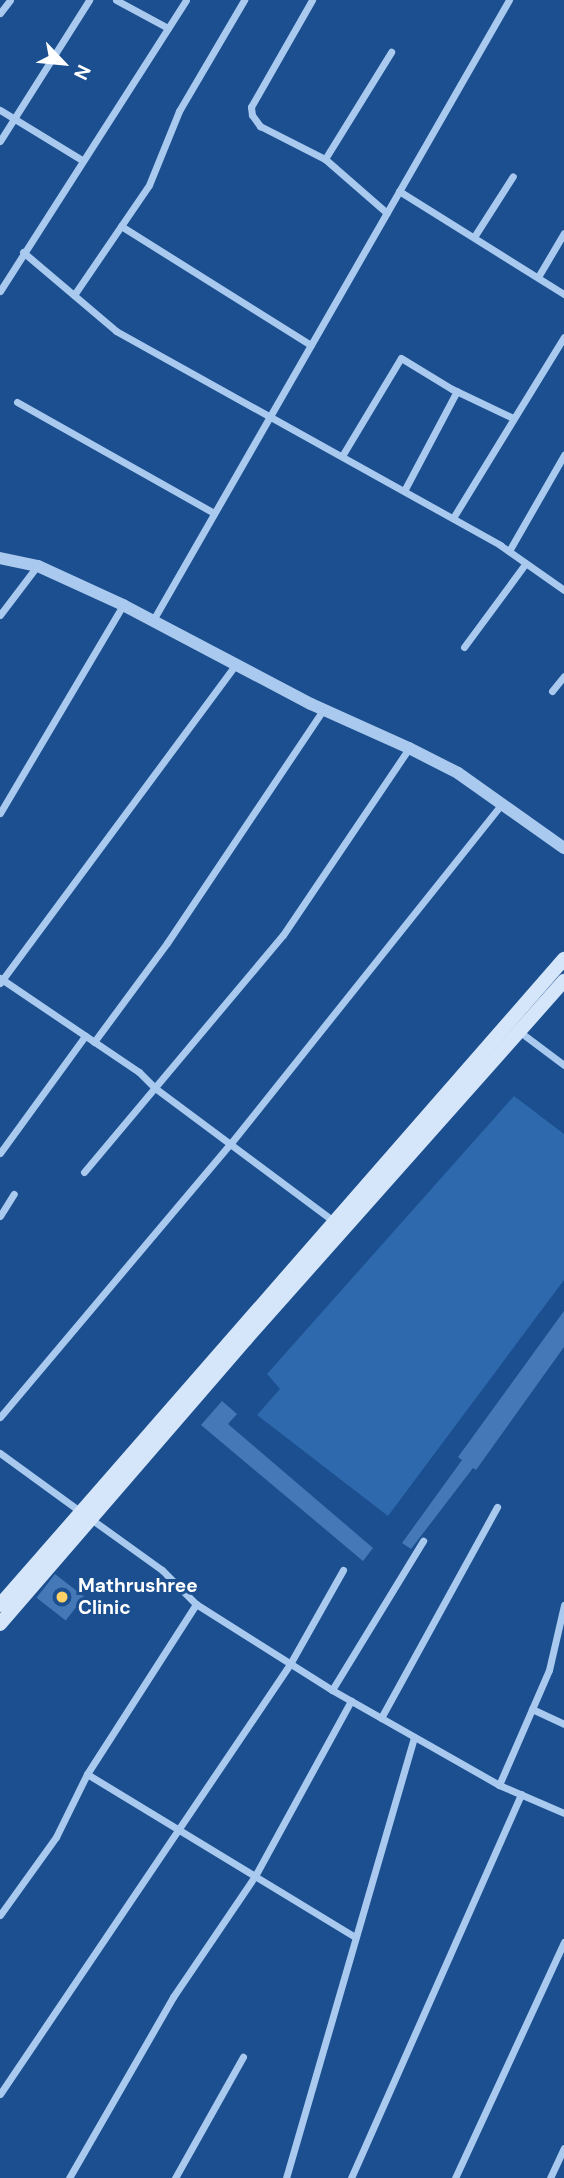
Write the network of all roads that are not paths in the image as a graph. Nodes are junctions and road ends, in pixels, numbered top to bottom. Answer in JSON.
{"nodes":[{"id":1,"x":10,"y":0,"type":"edge"},
{"id":2,"x":89,"y":0,"type":"edge"},
{"id":3,"x":117,"y":0,"type":"edge"},
{"id":4,"x":186,"y":0,"type":"edge"},
{"id":5,"x":244,"y":0,"type":"edge"},
{"id":6,"x":312,"y":0,"type":"edge"},
{"id":7,"x":509,"y":0,"type":"edge"},
{"id":8,"x":0,"y":13,"type":"edge"},
{"id":9,"x":168,"y":28,"type":"junction"},
{"id":10,"x":391,"y":52,"type":"dead end"},
{"id":11,"x":0,"y":110,"type":"edge"},
{"id":12,"x":15,"y":118,"type":"junction"},
{"id":13,"x":0,"y":141,"type":"edge"},
{"id":14,"x":325,"y":159,"type":"junction"},
{"id":15,"x":82,"y":160,"type":"junction"},
{"id":16,"x":513,"y":176,"type":"dead end"},
{"id":17,"x":399,"y":191,"type":"junction"},
{"id":18,"x":387,"y":213,"type":"junction"},
{"id":19,"x":121,"y":226,"type":"junction"},
{"id":20,"x":564,"y":233,"type":"edge"},
{"id":21,"x":474,"y":237,"type":"junction"},
{"id":22,"x":23,"y":251,"type":"junction"},
{"id":23,"x":538,"y":277,"type":"junction"},
{"id":24,"x":0,"y":290,"type":"edge"},
{"id":25,"x":74,"y":295,"type":"junction"},
{"id":26,"x":564,"y":295,"type":"edge"},
{"id":27,"x":564,"y":337,"type":"edge"},
{"id":28,"x":311,"y":345,"type":"junction"},
{"id":29,"x":457,"y":391,"type":"junction"},
{"id":30,"x":17,"y":401,"type":"dead end"},
{"id":31,"x":271,"y":416,"type":"junction"},
{"id":32,"x":513,"y":418,"type":"junction"},
{"id":33,"x":564,"y":454,"type":"edge"},
{"id":34,"x":342,"y":456,"type":"junction"},
{"id":35,"x":404,"y":491,"type":"junction"},
{"id":36,"x":214,"y":513,"type":"junction"},
{"id":37,"x":453,"y":518,"type":"junction"},
{"id":38,"x":509,"y":551,"type":"junction"},
{"id":39,"x":0,"y":558,"type":"edge"},
{"id":40,"x":526,"y":563,"type":"junction"},
{"id":41,"x":38,"y":566,"type":"junction"},
{"id":42,"x":564,"y":590,"type":"edge"},
{"id":43,"x":123,"y":605,"type":"junction"},
{"id":44,"x":0,"y":615,"type":"edge"},
{"id":45,"x":152,"y":623,"type":"junction"},
{"id":46,"x":464,"y":647,"type":"dead end"},
{"id":47,"x":237,"y":664,"type":"junction"},
{"id":48,"x":564,"y":676,"type":"edge"},
{"id":49,"x":552,"y":691,"type":"dead end"},
{"id":50,"x":323,"y":710,"type":"junction"},
{"id":51,"x":409,"y":748,"type":"junction"},
{"id":52,"x":502,"y":804,"type":"junction"},
{"id":53,"x":0,"y":813,"type":"edge"},
{"id":54,"x":564,"y":848,"type":"edge"},
{"id":55,"x":564,"y":959,"type":"edge"},
{"id":56,"x":1,"y":980,"type":"edge"},
{"id":57,"x":564,"y":981,"type":"edge"},
{"id":58,"x":520,"y":1031,"type":"junction"},
{"id":59,"x":85,"y":1036,"type":"junction"},
{"id":60,"x":94,"y":1042,"type":"junction"},
{"id":61,"x":564,"y":1065,"type":"edge"},
{"id":62,"x":155,"y":1088,"type":"junction"},
{"id":63,"x":232,"y":1143,"type":"junction"},
{"id":64,"x":0,"y":1153,"type":"edge"},
{"id":65,"x":84,"y":1172,"type":"dead end"},
{"id":66,"x":14,"y":1195,"type":"dead end"},
{"id":67,"x":0,"y":1216,"type":"edge"},
{"id":68,"x":335,"y":1222,"type":"junction"},
{"id":69,"x":0,"y":1417,"type":"edge"},
{"id":70,"x":0,"y":1452,"type":"edge"},
{"id":71,"x":497,"y":1507,"type":"dead end"},
{"id":72,"x":86,"y":1515,"type":"junction"},
{"id":73,"x":423,"y":1541,"type":"dead end"},
{"id":74,"x":343,"y":1570,"type":"dead end"},
{"id":75,"x":196,"y":1604,"type":"junction"},
{"id":76,"x":0,"y":1605,"type":"edge"},
{"id":77,"x":564,"y":1605,"type":"edge"},
{"id":78,"x":0,"y":1625,"type":"edge"},
{"id":79,"x":290,"y":1664,"type":"junction"},
{"id":80,"x":332,"y":1690,"type":"junction"},
{"id":81,"x":351,"y":1701,"type":"junction"},
{"id":82,"x":532,"y":1709,"type":"junction"},
{"id":83,"x":381,"y":1718,"type":"junction"},
{"id":84,"x":564,"y":1724,"type":"edge"},
{"id":85,"x":414,"y":1737,"type":"junction"},
{"id":86,"x":87,"y":1774,"type":"junction"},
{"id":87,"x":499,"y":1785,"type":"junction"},
{"id":88,"x":521,"y":1794,"type":"junction"},
{"id":89,"x":564,"y":1813,"type":"edge"},
{"id":90,"x":178,"y":1829,"type":"junction"},
{"id":91,"x":255,"y":1876,"type":"junction"},
{"id":92,"x":0,"y":1915,"type":"edge"},
{"id":93,"x":355,"y":1937,"type":"junction"},
{"id":94,"x":564,"y":1942,"type":"edge"},
{"id":95,"x":243,"y":2057,"type":"dead end"},
{"id":96,"x":0,"y":2094,"type":"edge"},
{"id":97,"x":564,"y":2148,"type":"edge"},
{"id":98,"x":69,"y":2178,"type":"edge"},
{"id":99,"x":175,"y":2178,"type":"edge"},
{"id":100,"x":286,"y":2178,"type":"edge"},
{"id":101,"x":351,"y":2178,"type":"edge"},
{"id":102,"x":456,"y":2178,"type":"edge"},
{"id":103,"x":550,"y":2178,"type":"edge"}],
"edges":[{"from":1,"to":8,"type":"street"},
{"from":2,"to":12,"type":"street"},
{"from":3,"to":9,"type":"street"},
{"from":4,"to":9,"type":"street"},
{"from":5,"to":19,"type":"street"},
{"from":6,"to":14,"type":"street"},
{"from":7,"to":17,"type":"street"},
{"from":9,"to":15,"type":"street"},
{"from":10,"to":14,"type":"street"},
{"from":11,"to":12,"type":"street"},
{"from":12,"to":13,"type":"street"},
{"from":12,"to":15,"type":"street"},
{"from":14,"to":18,"type":"street"},
{"from":15,"to":22,"type":"street"},
{"from":16,"to":21,"type":"street"},
{"from":17,"to":18,"type":"street"},
{"from":17,"to":21,"type":"street"},
{"from":18,"to":28,"type":"street"},
{"from":19,"to":25,"type":"street"},
{"from":19,"to":28,"type":"street"},
{"from":20,"to":23,"type":"street"},
{"from":21,"to":23,"type":"street"},
{"from":22,"to":24,"type":"street"},
{"from":22,"to":25,"type":"street"},
{"from":23,"to":26,"type":"street"},
{"from":25,"to":31,"type":"street"},
{"from":27,"to":32,"type":"street"},
{"from":28,"to":31,"type":"street"},
{"from":29,"to":32,"type":"street"},
{"from":29,"to":34,"type":"street"},
{"from":29,"to":35,"type":"street"},
{"from":30,"to":36,"type":"street"},
{"from":31,"to":34,"type":"street"},
{"from":31,"to":36,"type":"street"},
{"from":32,"to":37,"type":"street"},
{"from":33,"to":38,"type":"street"},
{"from":34,"to":35,"type":"street"},
{"from":35,"to":37,"type":"street"},
{"from":36,"to":45,"type":"street"},
{"from":37,"to":38,"type":"street"},
{"from":38,"to":40,"type":"street"},
{"from":39,"to":41,"type":"street"},
{"from":40,"to":42,"type":"street"},
{"from":40,"to":46,"type":"street"},
{"from":41,"to":43,"type":"street"},
{"from":41,"to":44,"type":"street"},
{"from":43,"to":45,"type":"street"},
{"from":43,"to":53,"type":"street"},
{"from":45,"to":47,"type":"street"},
{"from":47,"to":50,"type":"street"},
{"from":47,"to":56,"type":"street"},
{"from":48,"to":49,"type":"street"},
{"from":50,"to":51,"type":"street"},
{"from":50,"to":60,"type":"street"},
{"from":51,"to":52,"type":"street"},
{"from":51,"to":62,"type":"street"},
{"from":52,"to":54,"type":"street"},
{"from":52,"to":63,"type":"street"},
{"from":55,"to":68,"type":"main road"},
{"from":56,"to":59,"type":"street"},
{"from":57,"to":58,"type":"main road"},
{"from":58,"to":61,"type":"street"},
{"from":58,"to":72,"type":"main road"},
{"from":59,"to":60,"type":"street"},
{"from":59,"to":64,"type":"street"},
{"from":60,"to":62,"type":"street"},
{"from":62,"to":63,"type":"street"},
{"from":62,"to":65,"type":"street"},
{"from":63,"to":68,"type":"street"},
{"from":63,"to":69,"type":"street"},
{"from":66,"to":67,"type":"street"},
{"from":68,"to":72,"type":"main road"},
{"from":70,"to":72,"type":"street"},
{"from":71,"to":83,"type":"street"},
{"from":72,"to":75,"type":"street"},
{"from":72,"to":76,"type":"main road"},
{"from":72,"to":78,"type":"main road"},
{"from":73,"to":80,"type":"street"},
{"from":74,"to":79,"type":"street"},
{"from":75,"to":79,"type":"street"},
{"from":75,"to":86,"type":"street"},
{"from":77,"to":82,"type":"street"},
{"from":79,"to":80,"type":"street"},
{"from":79,"to":90,"type":"street"},
{"from":80,"to":81,"type":"street"},
{"from":81,"to":83,"type":"street"},
{"from":81,"to":91,"type":"street"},
{"from":82,"to":84,"type":"street"},
{"from":82,"to":87,"type":"street"},
{"from":83,"to":85,"type":"street"},
{"from":85,"to":87,"type":"street"},
{"from":85,"to":93,"type":"street"},
{"from":86,"to":90,"type":"street"},
{"from":86,"to":92,"type":"street"},
{"from":87,"to":88,"type":"street"},
{"from":88,"to":89,"type":"street"},
{"from":88,"to":101,"type":"street"},
{"from":90,"to":91,"type":"street"},
{"from":90,"to":96,"type":"street"},
{"from":91,"to":93,"type":"street"},
{"from":91,"to":98,"type":"street"},
{"from":93,"to":100,"type":"street"},
{"from":94,"to":102,"type":"street"},
{"from":95,"to":99,"type":"street"},
{"from":97,"to":103,"type":"street"}]}
